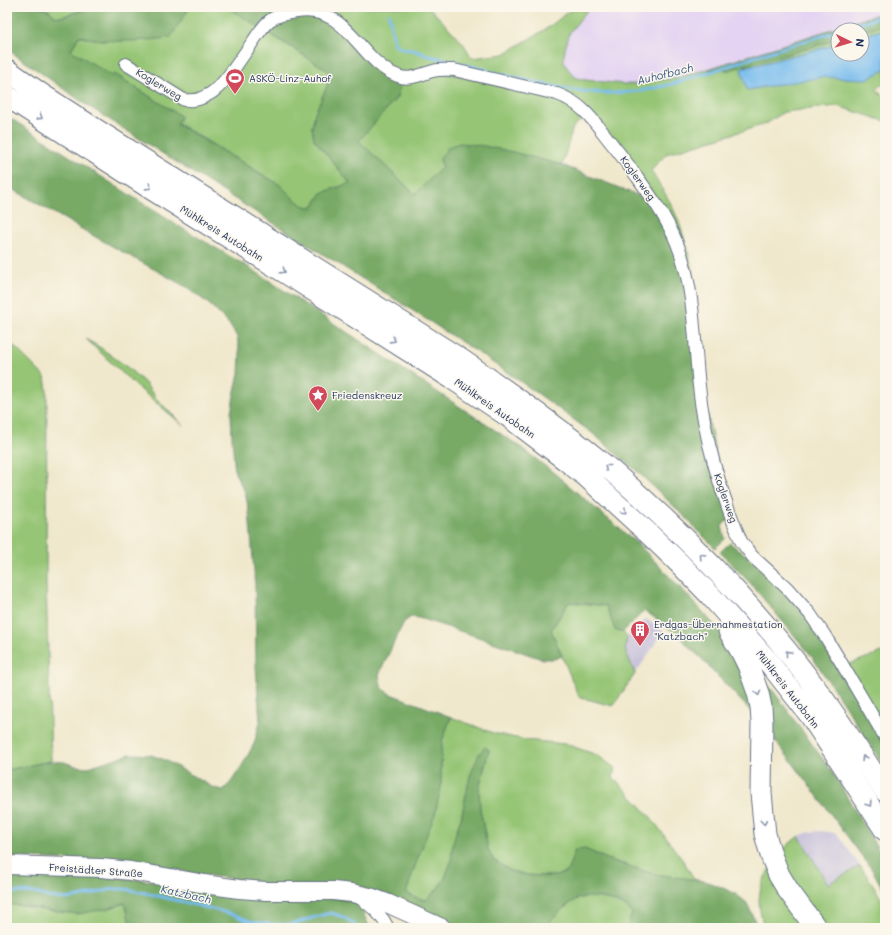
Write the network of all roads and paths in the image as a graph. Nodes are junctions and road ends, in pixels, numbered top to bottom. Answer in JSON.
{"nodes":[{"id":1,"x":126,"y":64,"type":"dead end"},
{"id":2,"x":7,"y":70,"type":"edge"},
{"id":3,"x":7,"y":96,"type":"edge"},
{"id":4,"x":710,"y":595,"type":"junction"},
{"id":5,"x":885,"y":737,"type":"edge"},
{"id":6,"x":885,"y":791,"type":"edge"},
{"id":7,"x":885,"y":830,"type":"edge"},
{"id":8,"x":7,"y":865,"type":"edge"},
{"id":9,"x":352,"y":893,"type":"junction"},
{"id":10,"x":388,"y":928,"type":"edge"},
{"id":11,"x":442,"y":928,"type":"edge"},
{"id":12,"x":816,"y":928,"type":"edge"}],
"edges":[{"from":1,"to":5,"type":"street","name":"Koglerweg"},
{"from":6,"to":2,"type":"highway","name":"Mühlkreis Autobahn","one_way":true},
{"from":3,"to":4,"type":"highway","name":"Mühlkreis Autobahn","one_way":true},
{"from":4,"to":7,"type":"highway","name":"Mühlkreis Autobahn","one_way":true},
{"from":4,"to":12,"type":"highway","one_way":true},
{"from":8,"to":9,"type":"main road","name":"Freistädter Straße"},
{"from":9,"to":10,"type":"street","name":"Freistädter Straße"},
{"from":9,"to":11,"type":"main road","name":"Freistädter Straße"}]}
